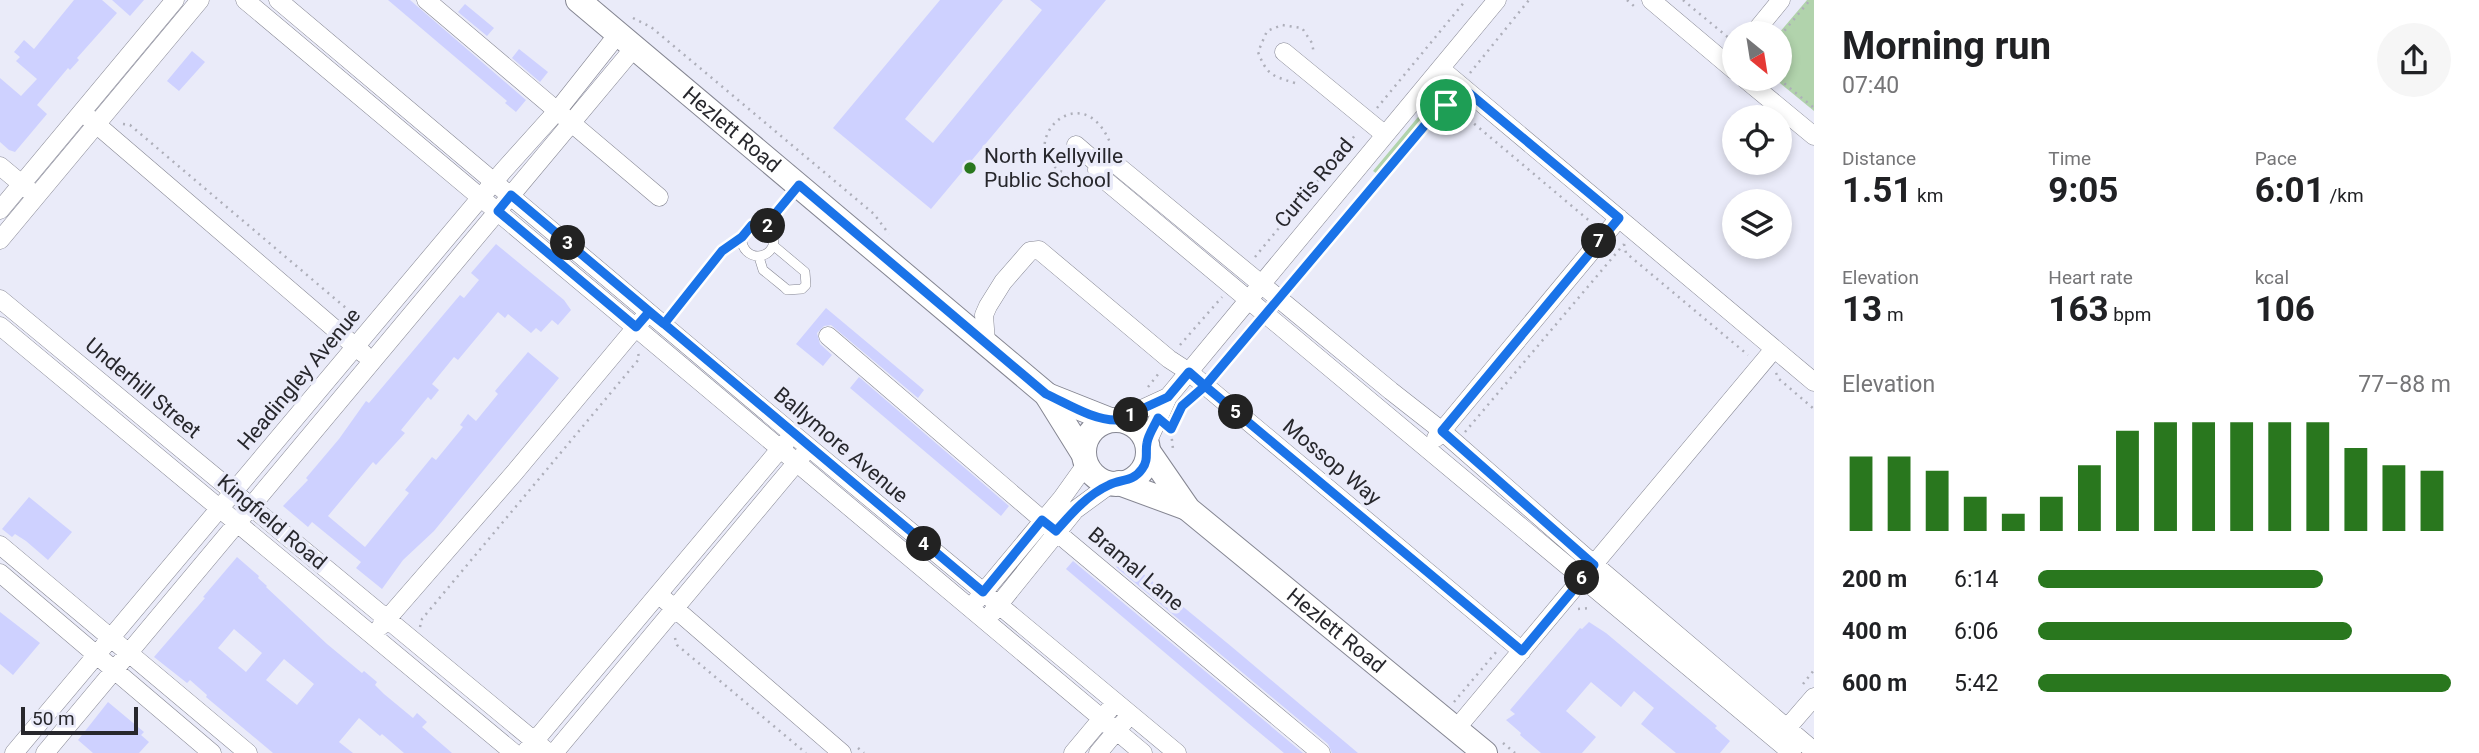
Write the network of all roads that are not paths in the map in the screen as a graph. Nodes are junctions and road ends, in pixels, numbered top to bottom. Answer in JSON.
{"nodes":[{"id":1,"x":175,"y":0,"type":"edge"},
{"id":2,"x":200,"y":0,"type":"edge"},
{"id":3,"x":245,"y":0,"type":"edge"},
{"id":4,"x":278,"y":0,"type":"edge"},
{"id":5,"x":426,"y":0,"type":"edge"},
{"id":6,"x":578,"y":0,"type":"edge"},
{"id":7,"x":1497,"y":0,"type":"edge"},
{"id":8,"x":1651,"y":0,"type":"edge"},
{"id":9,"x":1781,"y":0,"type":"edge"},
{"id":10,"x":1764,"y":21,"type":"edge"},
{"id":11,"x":628,"y":33,"type":"junction"},
{"id":12,"x":1284,"y":52,"type":"dead end"},
{"id":13,"x":1722,"y":56,"type":"edge"},
{"id":14,"x":1441,"y":69,"type":"junction"},
{"id":15,"x":1760,"y":91,"type":"edge"},
{"id":16,"x":557,"y":111,"type":"junction"},
{"id":17,"x":82,"y":112,"type":"junction"},
{"id":18,"x":571,"y":124,"type":"junction"},
{"id":19,"x":96,"y":125,"type":"junction"},
{"id":20,"x":1384,"y":134,"type":"junction"},
{"id":21,"x":1814,"y":135,"type":"edge"},
{"id":22,"x":1076,"y":145,"type":"dead end"},
{"id":23,"x":1098,"y":164,"type":"junction"},
{"id":24,"x":0,"y":166,"type":"edge"},
{"id":25,"x":494,"y":182,"type":"junction"},
{"id":26,"x":22,"y":184,"type":"junction"},
{"id":27,"x":799,"y":185,"type":"junction"},
{"id":28,"x":511,"y":195,"type":"junction"},
{"id":29,"x":37,"y":196,"type":"junction"},
{"id":30,"x":481,"y":197,"type":"junction"},
{"id":31,"x":659,"y":197,"type":"dead end"},
{"id":32,"x":3,"y":202,"type":"edge"},
{"id":33,"x":498,"y":211,"type":"junction"},
{"id":34,"x":22,"y":213,"type":"junction"},
{"id":35,"x":1613,"y":225,"type":"junction"},
{"id":36,"x":768,"y":227,"type":"junction"},
{"id":37,"x":742,"y":237,"type":"junction"},
{"id":38,"x":0,"y":240,"type":"edge"},
{"id":39,"x":774,"y":246,"type":"junction"},
{"id":40,"x":759,"y":257,"type":"junction"},
{"id":41,"x":1261,"y":283,"type":"junction"},
{"id":42,"x":0,"y":299,"type":"edge"},
{"id":43,"x":1247,"y":299,"type":"junction"},
{"id":44,"x":649,"y":312,"type":"junction"},
{"id":45,"x":664,"y":324,"type":"junction"},
{"id":46,"x":0,"y":326,"type":"edge"},
{"id":47,"x":637,"y":336,"type":"junction"},
{"id":48,"x":828,"y":336,"type":"dead end"},
{"id":49,"x":986,"y":343,"type":"junction"},
{"id":50,"x":355,"y":347,"type":"junction"},
{"id":51,"x":1769,"y":356,"type":"junction"},
{"id":52,"x":372,"y":360,"type":"junction"},
{"id":53,"x":1189,"y":372,"type":"junction"},
{"id":54,"x":1814,"y":382,"type":"edge"},
{"id":55,"x":1046,"y":394,"type":"junction"},
{"id":56,"x":1153,"y":413,"type":"junction"},
{"id":57,"x":1114,"y":420,"type":"junction"},
{"id":58,"x":1442,"y":431,"type":"junction"},
{"id":59,"x":793,"y":434,"type":"junction"},
{"id":60,"x":1147,"y":447,"type":"junction"},
{"id":61,"x":780,"y":448,"type":"junction"},
{"id":62,"x":810,"y":448,"type":"junction"},
{"id":63,"x":1427,"y":449,"type":"junction"},
{"id":64,"x":1086,"y":459,"type":"junction"},
{"id":65,"x":797,"y":462,"type":"junction"},
{"id":66,"x":1486,"y":471,"type":"junction"},
{"id":67,"x":1115,"y":483,"type":"junction"},
{"id":68,"x":1473,"y":487,"type":"junction"},
{"id":69,"x":233,"y":492,"type":"junction"},
{"id":70,"x":250,"y":507,"type":"junction"},
{"id":71,"x":220,"y":509,"type":"junction"},
{"id":72,"x":1188,"y":509,"type":"junction"},
{"id":73,"x":237,"y":522,"type":"junction"},
{"id":74,"x":1049,"y":526,"type":"junction"},
{"id":75,"x":0,"y":545,"type":"edge"},
{"id":76,"x":1594,"y":565,"type":"junction"},
{"id":77,"x":0,"y":573,"type":"edge"},
{"id":78,"x":1581,"y":579,"type":"junction"},
{"id":79,"x":983,"y":592,"type":"junction"},
{"id":80,"x":659,"y":595,"type":"junction"},
{"id":81,"x":998,"y":604,"type":"junction"},
{"id":82,"x":673,"y":608,"type":"junction"},
{"id":83,"x":971,"y":608,"type":"junction"},
{"id":84,"x":387,"y":618,"type":"junction"},
{"id":85,"x":986,"y":620,"type":"junction"},
{"id":86,"x":373,"y":636,"type":"junction"},
{"id":87,"x":111,"y":638,"type":"junction"},
{"id":88,"x":1522,"y":651,"type":"junction"},
{"id":89,"x":128,"y":653,"type":"junction"},
{"id":90,"x":97,"y":655,"type":"junction"},
{"id":91,"x":114,"y":670,"type":"junction"},
{"id":92,"x":1814,"y":697,"type":"edge"},
{"id":93,"x":1117,"y":702,"type":"junction"},
{"id":94,"x":1132,"y":714,"type":"junction"},
{"id":95,"x":1102,"y":718,"type":"junction"},
{"id":96,"x":1463,"y":721,"type":"junction"},
{"id":97,"x":1117,"y":731,"type":"junction"},
{"id":98,"x":1782,"y":734,"type":"junction"},
{"id":99,"x":1491,"y":745,"type":"edge"},
{"id":100,"x":848,"y":749,"type":"edge"},
{"id":101,"x":541,"y":750,"type":"edge"},
{"id":102,"x":1814,"y":751,"type":"edge"},
{"id":103,"x":15,"y":753,"type":"edge"},
{"id":104,"x":45,"y":753,"type":"edge"},
{"id":105,"x":212,"y":753,"type":"edge"},
{"id":106,"x":248,"y":753,"type":"edge"},
{"id":107,"x":514,"y":753,"type":"edge"},
{"id":108,"x":1073,"y":753,"type":"edge"},
{"id":109,"x":1098,"y":753,"type":"edge"},
{"id":110,"x":1143,"y":753,"type":"edge"},
{"id":111,"x":1177,"y":753,"type":"edge"},
{"id":112,"x":1321,"y":753,"type":"edge"},
{"id":113,"x":1792,"y":753,"type":"edge"}],
"edges":[{"from":1,"to":17,"type":"street"},
{"from":2,"to":19,"type":"street"},
{"from":3,"to":30,"type":"street","name":"Ballymore Avenue"},
{"from":4,"to":25,"type":"street","name":"Ballymore Avenue"},
{"from":5,"to":16,"type":"street"},
{"from":6,"to":11,"type":"main road","name":"Hezlett Road"},
{"from":7,"to":14,"type":"street","name":"Curtis Road"},
{"from":8,"to":13,"type":"street"},
{"from":9,"to":10,"type":"street"},
{"from":11,"to":16,"type":"street","name":"Headingley Avenue"},
{"from":11,"to":18,"type":"street","name":"Headingley Avenue"},
{"from":11,"to":27,"type":"main road","name":"Hezlett Road"},
{"from":12,"to":20,"type":"street"},
{"from":14,"to":20,"type":"street","name":"Curtis Road"},
{"from":14,"to":35,"type":"street"},
{"from":15,"to":21,"type":"street"},
{"from":16,"to":18,"type":"street"},
{"from":16,"to":25,"type":"street","name":"Headingley Avenue"},
{"from":17,"to":19,"type":"street"},
{"from":17,"to":26,"type":"street"},
{"from":18,"to":28,"type":"street","name":"Headingley Avenue"},
{"from":18,"to":31,"type":"street"},
{"from":19,"to":29,"type":"street"},
{"from":19,"to":50,"type":"street"},
{"from":20,"to":41,"type":"street","name":"Curtis Road"},
{"from":22,"to":23,"type":"street"},
{"from":23,"to":41,"type":"street"},
{"from":23,"to":43,"type":"street"},
{"from":24,"to":26,"type":"street"},
{"from":25,"to":28,"type":"street","name":"Ballymore Avenue"},
{"from":25,"to":30,"type":"street","name":"Headingley Avenue"},
{"from":26,"to":29,"type":"street"},
{"from":26,"to":32,"type":"street"},
{"from":27,"to":36,"type":"lane"},
{"from":27,"to":49,"type":"main road","name":"Hezlett Road"},
{"from":28,"to":33,"type":"street","name":"Headingley Avenue"},
{"from":28,"to":44,"type":"street","name":"Ballymore Avenue"},
{"from":29,"to":34,"type":"street"},
{"from":30,"to":33,"type":"street","name":"Ballymore Avenue"},
{"from":30,"to":50,"type":"street","name":"Headingley Avenue"},
{"from":32,"to":34,"type":"street"},
{"from":33,"to":47,"type":"street","name":"Ballymore Avenue"},
{"from":33,"to":52,"type":"street","name":"Headingley Avenue"},
{"from":34,"to":38,"type":"street"},
{"from":35,"to":51,"type":"street"},
{"from":35,"to":58,"type":"street"},
{"from":36,"to":37,"type":"lane"},
{"from":36,"to":39,"type":"lane"},
{"from":37,"to":40,"type":"lane"},
{"from":37,"to":45,"type":"lane"},
{"from":39,"to":40,"type":"lane"},
{"from":39,"to":40,"type":"lane"},
{"from":41,"to":43,"type":"street","name":"Curtis Road"},
{"from":41,"to":58,"type":"street"},
{"from":42,"to":69,"type":"street","name":"Underhill Street"},
{"from":43,"to":53,"type":"street","name":"Curtis Road"},
{"from":43,"to":63,"type":"street"},
{"from":44,"to":45,"type":"street","name":"Ballymore Avenue"},
{"from":44,"to":47,"type":"street"},
{"from":45,"to":59,"type":"street","name":"Ballymore Avenue"},
{"from":46,"to":71,"type":"street","name":"Kingfield Road"},
{"from":47,"to":61,"type":"street","name":"Ballymore Avenue"},
{"from":47,"to":84,"type":"street"},
{"from":48,"to":74,"type":"street","name":"Bramal Lane"},
{"from":49,"to":53,"type":"street","name":"Mossop Way"},
{"from":49,"to":55,"type":"main road","name":"Hezlett Road"},
{"from":50,"to":52,"type":"street"},
{"from":50,"to":69,"type":"street","name":"Headingley Avenue"},
{"from":51,"to":54,"type":"street"},
{"from":51,"to":76,"type":"street"},
{"from":52,"to":70,"type":"street","name":"Headingley Avenue"},
{"from":53,"to":56,"type":"street","name":"Curtis Road"},
{"from":53,"to":88,"type":"street","name":"Mossop Way"},
{"from":55,"to":57,"type":"main road","name":"Hezlett Road"},
{"from":55,"to":64,"type":"main road","name":"Hezlett Road"},
{"from":56,"to":57,"type":"street","name":"Curtis Road"},
{"from":56,"to":60,"type":"street"},
{"from":57,"to":60,"type":"main road"},
{"from":57,"to":64,"type":"main road"},
{"from":58,"to":63,"type":"street"},
{"from":58,"to":66,"type":"street"},
{"from":59,"to":61,"type":"street"},
{"from":59,"to":62,"type":"street","name":"Ballymore Avenue"},
{"from":60,"to":67,"type":"main road"},
{"from":60,"to":72,"type":"main road","name":"Hezlett Road"},
{"from":61,"to":65,"type":"street","name":"Ballymore Avenue"},
{"from":61,"to":80,"type":"street"},
{"from":62,"to":65,"type":"street"},
{"from":62,"to":79,"type":"street","name":"Ballymore Avenue"},
{"from":63,"to":68,"type":"street"},
{"from":64,"to":67,"type":"main road"},
{"from":64,"to":74,"type":"street"},
{"from":65,"to":82,"type":"street"},
{"from":65,"to":83,"type":"street","name":"Ballymore Avenue"},
{"from":66,"to":68,"type":"lane"},
{"from":66,"to":76,"type":"street"},
{"from":67,"to":72,"type":"main road","name":"Hezlett Road"},
{"from":67,"to":74,"type":"street"},
{"from":68,"to":78,"type":"street"},
{"from":69,"to":70,"type":"street","name":"Underhill Street"},
{"from":69,"to":71,"type":"street","name":"Headingley Avenue"},
{"from":70,"to":73,"type":"street","name":"Headingley Avenue"},
{"from":70,"to":84,"type":"street","name":"Underhill Street"},
{"from":71,"to":73,"type":"street","name":"Kingfield Road"},
{"from":71,"to":87,"type":"street","name":"Headingley Avenue"},
{"from":72,"to":96,"type":"main road","name":"Hezlett Road"},
{"from":73,"to":86,"type":"street","name":"Kingfield Road"},
{"from":73,"to":89,"type":"street","name":"Headingley Avenue"},
{"from":74,"to":79,"type":"street"},
{"from":74,"to":81,"type":"street"},
{"from":74,"to":112,"type":"street","name":"Bramal Lane"},
{"from":75,"to":87,"type":"street"},
{"from":76,"to":78,"type":"street"},
{"from":76,"to":98,"type":"street"},
{"from":77,"to":90,"type":"street"},
{"from":78,"to":88,"type":"street"},
{"from":78,"to":98,"type":"street"},
{"from":79,"to":81,"type":"street","name":"Ballymore Avenue"},
{"from":79,"to":83,"type":"street"},
{"from":80,"to":82,"type":"street"},
{"from":80,"to":101,"type":"street"},
{"from":81,"to":85,"type":"street"},
{"from":81,"to":93,"type":"street","name":"Ballymore Avenue"},
{"from":82,"to":100,"type":"street"},
{"from":82,"to":101,"type":"street"},
{"from":83,"to":85,"type":"street","name":"Ballymore Avenue"},
{"from":84,"to":86,"type":"street"},
{"from":84,"to":101,"type":"street"},
{"from":85,"to":95,"type":"street","name":"Ballymore Avenue"},
{"from":86,"to":107,"type":"street","name":"Kingfield Road"},
{"from":87,"to":89,"type":"street"},
{"from":87,"to":90,"type":"street","name":"Headingley Avenue"},
{"from":88,"to":96,"type":"street"},
{"from":89,"to":91,"type":"street","name":"Headingley Avenue"},
{"from":89,"to":106,"type":"street"},
{"from":90,"to":91,"type":"street"},
{"from":90,"to":103,"type":"street","name":"Headingley Avenue"},
{"from":91,"to":104,"type":"street","name":"Headingley Avenue"},
{"from":91,"to":105,"type":"street"},
{"from":92,"to":98,"type":"street"},
{"from":93,"to":94,"type":"street","name":"Ballymore Avenue"},
{"from":93,"to":95,"type":"street"},
{"from":94,"to":97,"type":"street"},
{"from":94,"to":111,"type":"street","name":"Ballymore Avenue"},
{"from":95,"to":97,"type":"street","name":"Ballymore Avenue"},
{"from":95,"to":108,"type":"street"},
{"from":96,"to":99,"type":"main road","name":"Hezlett Road"},
{"from":97,"to":109,"type":"street"},
{"from":97,"to":110,"type":"street","name":"Ballymore Avenue"},
{"from":98,"to":102,"type":"street"},
{"from":98,"to":113,"type":"street"}]}
